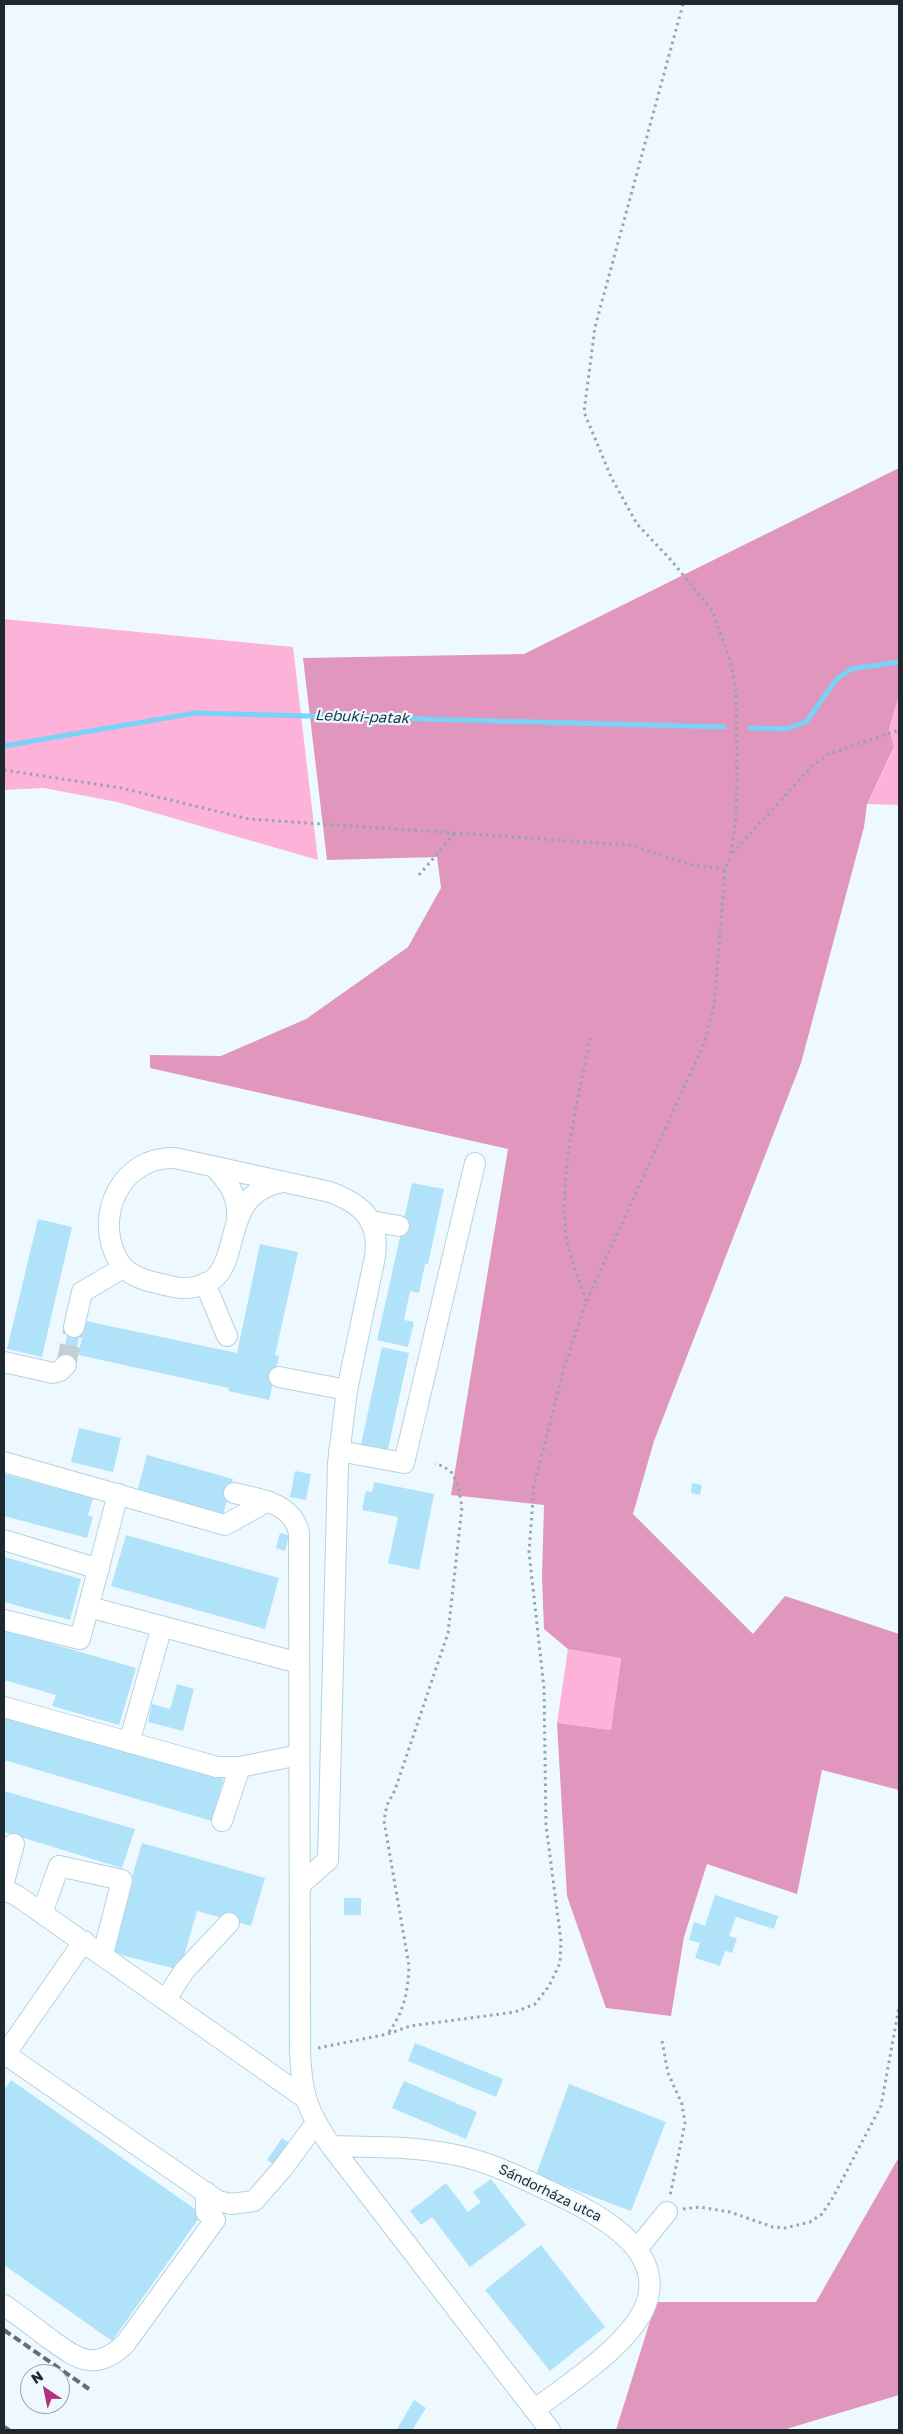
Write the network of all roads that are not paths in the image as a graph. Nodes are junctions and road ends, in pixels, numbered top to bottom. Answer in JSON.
{"nodes":[{"id":1,"x":475,"y":1163,"type":"dead end"},
{"id":2,"x":213,"y":1166,"type":"junction"},
{"id":3,"x":282,"y":1182,"type":"junction"},
{"id":4,"x":238,"y":1217,"type":"junction"},
{"id":5,"x":371,"y":1221,"type":"junction"},
{"id":6,"x":399,"y":1226,"type":"dead end"},
{"id":7,"x":123,"y":1268,"type":"junction"},
{"id":8,"x":205,"y":1283,"type":"junction"},
{"id":9,"x":74,"y":1327,"type":"tunnel mouth"},
{"id":10,"x":227,"y":1336,"type":"dead end"},
{"id":11,"x":4,"y":1362,"type":"edge"},
{"id":12,"x":66,"y":1365,"type":"dead end"},
{"id":13,"x":279,"y":1377,"type":"dead end"},
{"id":14,"x":347,"y":1390,"type":"junction"},
{"id":15,"x":339,"y":1451,"type":"junction"},
{"id":16,"x":4,"y":1462,"type":"edge"},
{"id":17,"x":234,"y":1493,"type":"dead end"},
{"id":18,"x":118,"y":1494,"type":"junction"},
{"id":19,"x":268,"y":1501,"type":"junction"},
{"id":20,"x":4,"y":1540,"type":"edge"},
{"id":21,"x":99,"y":1569,"type":"junction"},
{"id":22,"x":89,"y":1606,"type":"junction"},
{"id":23,"x":4,"y":1620,"type":"edge"},
{"id":24,"x":162,"y":1626,"type":"junction"},
{"id":25,"x":298,"y":1663,"type":"junction"},
{"id":26,"x":4,"y":1707,"type":"edge"},
{"id":27,"x":129,"y":1743,"type":"junction"},
{"id":28,"x":299,"y":1755,"type":"junction"},
{"id":29,"x":240,"y":1767,"type":"junction"},
{"id":30,"x":222,"y":1821,"type":"dead end"},
{"id":31,"x":14,"y":1844,"type":"dead end"},
{"id":32,"x":4,"y":1882,"type":"edge"},
{"id":33,"x":300,"y":1885,"type":"junction"},
{"id":34,"x":4,"y":1890,"type":"edge"},
{"id":35,"x":42,"y":1913,"type":"junction"},
{"id":36,"x":229,"y":1923,"type":"dead end"},
{"id":37,"x":84,"y":1941,"type":"junction"},
{"id":38,"x":103,"y":1954,"type":"junction"},
{"id":39,"x":166,"y":1999,"type":"junction"},
{"id":40,"x":4,"y":2055,"type":"edge"},
{"id":41,"x":305,"y":2098,"type":"junction"},
{"id":42,"x":316,"y":2123,"type":"junction"},
{"id":43,"x":330,"y":2146,"type":"junction"},
{"id":44,"x":206,"y":2192,"type":"junction"},
{"id":45,"x":666,"y":2212,"type":"road end"},
{"id":46,"x":636,"y":2249,"type":"junction"},
{"id":47,"x":4,"y":2305,"type":"edge"},
{"id":48,"x":534,"y":2410,"type":"junction"},
{"id":49,"x":550,"y":2430,"type":"edge"}],
"edges":[{"from":1,"to":15,"type":"street"},
{"from":2,"to":3,"type":"street"},
{"from":2,"to":4,"type":"street"},
{"from":2,"to":7,"type":"street"},
{"from":3,"to":4,"type":"street"},
{"from":3,"to":5,"type":"street"},
{"from":4,"to":8,"type":"street"},
{"from":5,"to":6,"type":"street"},
{"from":5,"to":14,"type":"street"},
{"from":7,"to":8,"type":"street"},
{"from":7,"to":9,"type":"street"},
{"from":8,"to":10,"type":"street"},
{"from":11,"to":12,"type":"street"},
{"from":13,"to":14,"type":"street"},
{"from":14,"to":15,"type":"street"},
{"from":15,"to":33,"type":"street"},
{"from":16,"to":18,"type":"street"},
{"from":17,"to":19,"type":"street"},
{"from":18,"to":19,"type":"street"},
{"from":18,"to":21,"type":"street"},
{"from":19,"to":25,"type":"street"},
{"from":20,"to":21,"type":"street"},
{"from":21,"to":22,"type":"street"},
{"from":22,"to":23,"type":"street"},
{"from":22,"to":24,"type":"street"},
{"from":24,"to":25,"type":"street"},
{"from":24,"to":27,"type":"street"},
{"from":25,"to":28,"type":"street"},
{"from":26,"to":27,"type":"street"},
{"from":27,"to":29,"type":"street"},
{"from":28,"to":29,"type":"street"},
{"from":28,"to":33,"type":"street"},
{"from":29,"to":30,"type":"street"},
{"from":31,"to":32,"type":"street"},
{"from":33,"to":41,"type":"street"},
{"from":34,"to":35,"type":"street"},
{"from":35,"to":37,"type":"street"},
{"from":35,"to":38,"type":"street"},
{"from":36,"to":39,"type":"street"},
{"from":37,"to":38,"type":"street"},
{"from":37,"to":40,"type":"street"},
{"from":38,"to":39,"type":"street"},
{"from":39,"to":41,"type":"street"},
{"from":40,"to":44,"type":"street"},
{"from":41,"to":42,"type":"street"},
{"from":42,"to":43,"type":"street"},
{"from":42,"to":44,"type":"street"},
{"from":43,"to":46,"type":"street","name":"Sándorháza utca"},
{"from":43,"to":48,"type":"street"},
{"from":44,"to":47,"type":"street"},
{"from":45,"to":46,"type":"street"},
{"from":46,"to":48,"type":"street","name":"Sándorháza utca"},
{"from":48,"to":49,"type":"street"}]}
